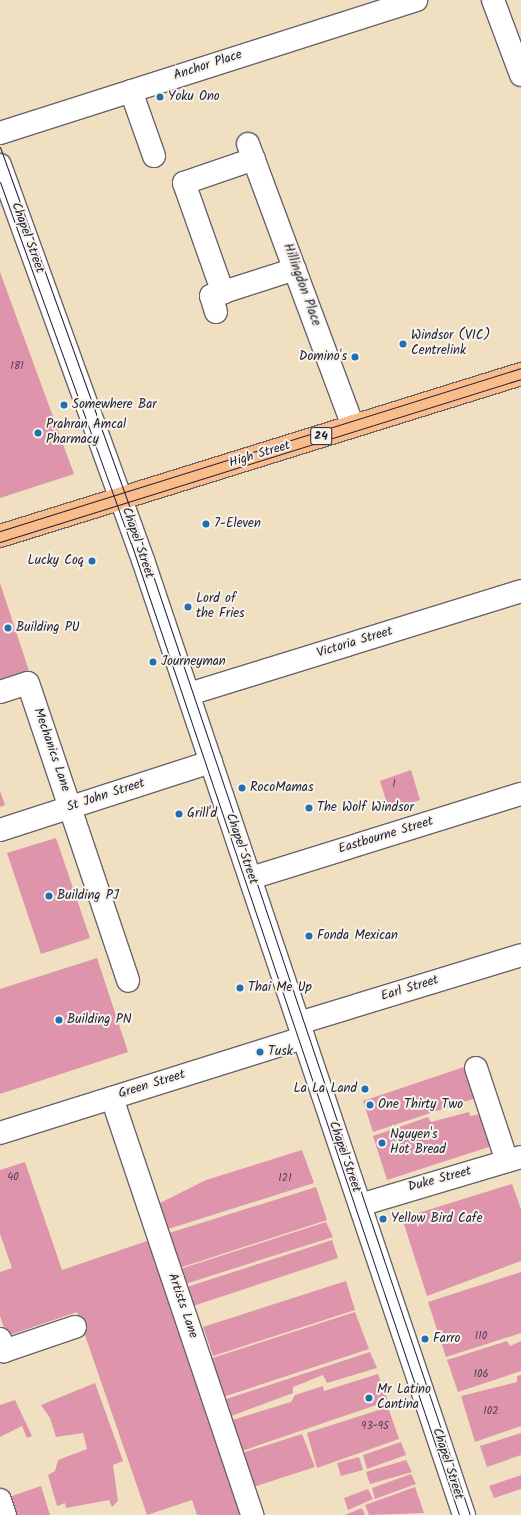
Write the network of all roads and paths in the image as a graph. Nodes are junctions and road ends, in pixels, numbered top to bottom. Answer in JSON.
{"nodes":[{"id":1,"x":416,"y":0,"type":"edge"},
{"id":2,"x":494,"y":0,"type":"edge"},
{"id":3,"x":521,"y":75,"type":"edge"},
{"id":4,"x":130,"y":91,"type":"junction"},
{"id":5,"x":0,"y":133,"type":"edge"},
{"id":6,"x":154,"y":156,"type":"dead end"},
{"id":7,"x":0,"y":165,"type":"edge"},
{"id":8,"x":295,"y":269,"type":"junction"},
{"id":9,"x":521,"y":374,"type":"edge"},
{"id":10,"x":353,"y":426,"type":"junction"},
{"id":11,"x":122,"y":498,"type":"junction"},
{"id":12,"x":0,"y":536,"type":"edge"},
{"id":13,"x":521,"y":591,"type":"edge"},
{"id":14,"x":0,"y":692,"type":"edge"},
{"id":15,"x":189,"y":694,"type":"junction"},
{"id":16,"x":212,"y":762,"type":"junction"},
{"id":17,"x":521,"y":794,"type":"edge"},
{"id":18,"x":71,"y":808,"type":"junction"},
{"id":19,"x":0,"y":830,"type":"edge"},
{"id":20,"x":251,"y":878,"type":"junction"},
{"id":21,"x":521,"y":955,"type":"edge"},
{"id":22,"x":128,"y":981,"type":"dead end"},
{"id":23,"x":302,"y":1031,"type":"junction"},
{"id":24,"x":476,"y":1068,"type":"dead end"},
{"id":25,"x":112,"y":1098,"type":"junction"},
{"id":26,"x":0,"y":1133,"type":"edge"},
{"id":27,"x":516,"y":1162,"type":"edge"},
{"id":28,"x":360,"y":1205,"type":"junction"},
{"id":29,"x":76,"y":1327,"type":"dead end"},
{"id":30,"x":0,"y":1340,"type":"edge"},
{"id":31,"x":0,"y":1500,"type":"edge"},
{"id":32,"x":5,"y":1515,"type":"edge"},
{"id":33,"x":252,"y":1515,"type":"edge"},
{"id":34,"x":464,"y":1515,"type":"edge"}],
"edges":[{"from":1,"to":4,"type":"street","name":"Anchor Place"},
{"from":2,"to":3,"type":"street"},
{"from":4,"to":5,"type":"street","name":"Anchor Place"},
{"from":4,"to":6,"type":"street"},
{"from":7,"to":11,"type":"street","name":"Chapel Street"},
{"from":8,"to":8,"type":"street","name":"Hillingdon Place"},
{"from":8,"to":10,"type":"street","name":"Hillingdon Place"},
{"from":9,"to":10,"type":"main road","name":"High Street","number":"24"},
{"from":10,"to":11,"type":"main road","name":"High Street","number":"24"},
{"from":11,"to":12,"type":"main road","name":"High Street","number":"24"},
{"from":11,"to":15,"type":"street","name":"Chapel Street"},
{"from":13,"to":15,"type":"street","name":"Victoria Street"},
{"from":14,"to":18,"type":"street","name":"Mechanics Lane"},
{"from":15,"to":16,"type":"street","name":"Chapel Street"},
{"from":16,"to":18,"type":"street","name":"St John Street"},
{"from":16,"to":20,"type":"street","name":"Chapel Street"},
{"from":17,"to":20,"type":"street","name":"Eastbourne Street"},
{"from":18,"to":19,"type":"street","name":"St John Street"},
{"from":18,"to":22,"type":"street","name":"Mechanics Lane"},
{"from":20,"to":23,"type":"street","name":"Chapel Street"},
{"from":21,"to":23,"type":"street","name":"Earl Street"},
{"from":23,"to":25,"type":"street","name":"Green Street"},
{"from":23,"to":28,"type":"street","name":"Chapel Street"},
{"from":24,"to":27,"type":"street"},
{"from":25,"to":26,"type":"street","name":"Green Street"},
{"from":25,"to":33,"type":"street","name":"Artists Lane"},
{"from":27,"to":28,"type":"street","name":"Duke Street"},
{"from":28,"to":34,"type":"street","name":"Chapel Street"},
{"from":29,"to":30,"type":"street"},
{"from":31,"to":32,"type":"street"}]}
